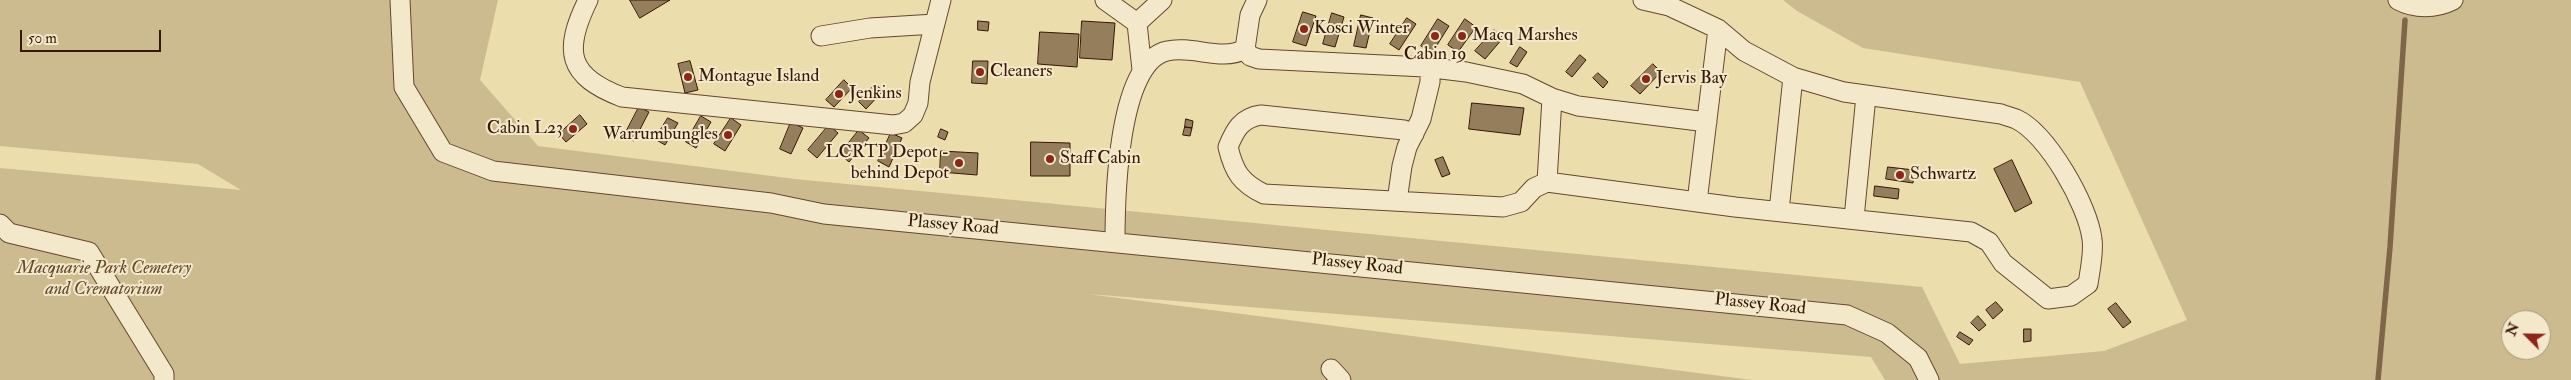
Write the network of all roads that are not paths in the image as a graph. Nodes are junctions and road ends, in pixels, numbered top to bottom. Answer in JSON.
{"nodes":[{"id":1,"x":400,"y":0,"type":"edge"},
{"id":2,"x":588,"y":0,"type":"edge"},
{"id":3,"x":941,"y":0,"type":"edge"},
{"id":4,"x":1105,"y":0,"type":"edge"},
{"id":5,"x":1162,"y":0,"type":"edge"},
{"id":6,"x":1257,"y":0,"type":"edge"},
{"id":7,"x":1643,"y":0,"type":"edge"},
{"id":8,"x":2398,"y":0,"type":"edge"},
{"id":9,"x":2453,"y":0,"type":"edge"},
{"id":10,"x":1137,"y":23,"type":"junction"},
{"id":11,"x":936,"y":24,"type":"junction"},
{"id":12,"x":1718,"y":29,"type":"junction"},
{"id":13,"x":821,"y":36,"type":"dead end"},
{"id":14,"x":1245,"y":49,"type":"junction"},
{"id":15,"x":1430,"y":68,"type":"junction"},
{"id":16,"x":1142,"y":70,"type":"junction"},
{"id":17,"x":1793,"y":77,"type":"junction"},
{"id":18,"x":1866,"y":96,"type":"junction"},
{"id":19,"x":1552,"y":98,"type":"junction"},
{"id":20,"x":1707,"y":122,"type":"junction"},
{"id":21,"x":1414,"y":134,"type":"junction"},
{"id":22,"x":1547,"y":182,"type":"junction"},
{"id":23,"x":1397,"y":201,"type":"junction"},
{"id":24,"x":1697,"y":202,"type":"junction"},
{"id":25,"x":1779,"y":211,"type":"junction"},
{"id":26,"x":1854,"y":218,"type":"junction"},
{"id":27,"x":0,"y":224,"type":"edge"},
{"id":28,"x":1114,"y":242,"type":"junction"},
{"id":29,"x":164,"y":380,"type":"edge"},
{"id":30,"x":1929,"y":380,"type":"edge"}],
"edges":[{"from":1,"to":28,"type":"street","name":"Plassey Road"},
{"from":2,"to":11,"type":"street"},
{"from":3,"to":11,"type":"street"},
{"from":4,"to":10,"type":"street"},
{"from":5,"to":10,"type":"street"},
{"from":6,"to":14,"type":"street"},
{"from":7,"to":12,"type":"street"},
{"from":8,"to":9,"type":"street"},
{"from":10,"to":16,"type":"street"},
{"from":11,"to":13,"type":"street"},
{"from":12,"to":17,"type":"street"},
{"from":12,"to":20,"type":"street"},
{"from":14,"to":15,"type":"street"},
{"from":14,"to":16,"type":"street"},
{"from":15,"to":19,"type":"street"},
{"from":15,"to":21,"type":"street"},
{"from":16,"to":28,"type":"street"},
{"from":17,"to":18,"type":"street"},
{"from":17,"to":25,"type":"street"},
{"from":18,"to":26,"type":"street"},
{"from":18,"to":26,"type":"street"},
{"from":19,"to":20,"type":"street"},
{"from":19,"to":22,"type":"street"},
{"from":20,"to":24,"type":"street"},
{"from":21,"to":23,"type":"street"},
{"from":21,"to":23,"type":"street"},
{"from":22,"to":23,"type":"street"},
{"from":22,"to":24,"type":"street"},
{"from":24,"to":25,"type":"street"},
{"from":25,"to":26,"type":"street"},
{"from":27,"to":29,"type":"street"},
{"from":28,"to":30,"type":"street","name":"Plassey Road"}]}
